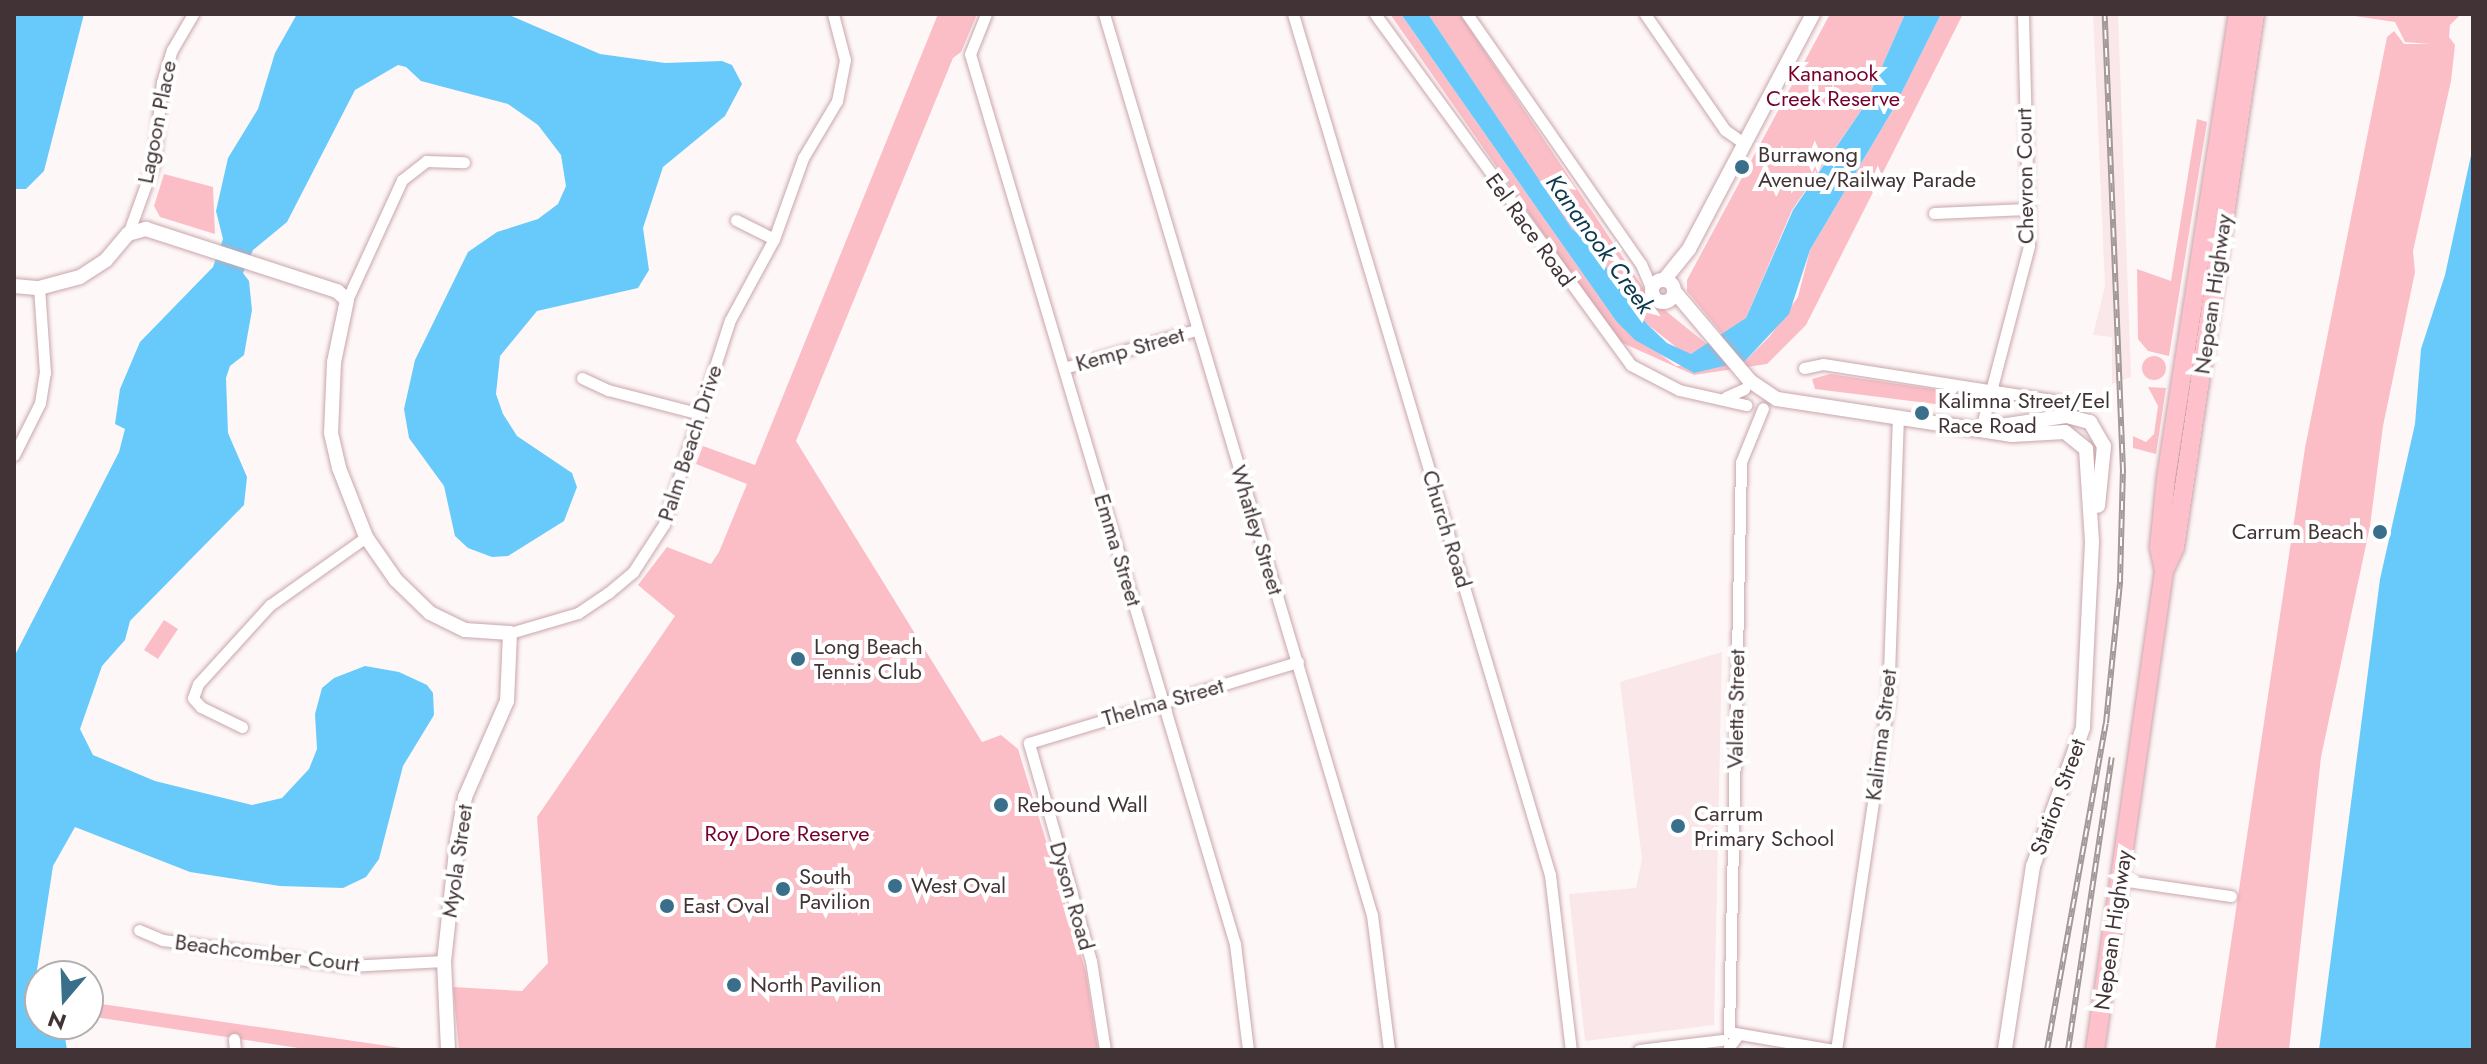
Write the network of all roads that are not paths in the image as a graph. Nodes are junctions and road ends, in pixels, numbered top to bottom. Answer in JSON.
{"nodes":[{"id":1,"x":193,"y":14,"type":"edge"},
{"id":2,"x":833,"y":14,"type":"edge"},
{"id":3,"x":986,"y":14,"type":"edge"},
{"id":4,"x":1104,"y":14,"type":"edge"},
{"id":5,"x":1293,"y":14,"type":"edge"},
{"id":6,"x":1375,"y":14,"type":"edge"},
{"id":7,"x":1467,"y":14,"type":"edge"},
{"id":8,"x":1645,"y":14,"type":"edge"},
{"id":9,"x":1813,"y":14,"type":"edge"},
{"id":10,"x":2023,"y":14,"type":"edge"},
{"id":11,"x":2238,"y":14,"type":"edge"},
{"id":12,"x":2255,"y":14,"type":"edge"},
{"id":13,"x":1745,"y":144,"type":"junction"},
{"id":14,"x":464,"y":162,"type":"dead end"},
{"id":15,"x":2027,"y":209,"type":"junction"},
{"id":16,"x":1934,"y":213,"type":"dead end"},
{"id":17,"x":736,"y":220,"type":"dead end"},
{"id":18,"x":128,"y":234,"type":"junction"},
{"id":19,"x":774,"y":239,"type":"junction"},
{"id":20,"x":1641,"y":264,"type":"junction"},
{"id":21,"x":1669,"y":285,"type":"junction"},
{"id":22,"x":14,"y":286,"type":"edge"},
{"id":23,"x":39,"y":288,"type":"junction"},
{"id":24,"x":1656,"y":298,"type":"junction"},
{"id":25,"x":347,"y":300,"type":"junction"},
{"id":26,"x":1692,"y":318,"type":"junction"},
{"id":27,"x":1196,"y":330,"type":"junction"},
{"id":28,"x":1064,"y":368,"type":"junction"},
{"id":29,"x":1804,"y":368,"type":"dead end"},
{"id":30,"x":582,"y":378,"type":"dead end"},
{"id":31,"x":1745,"y":381,"type":"junction"},
{"id":32,"x":1992,"y":390,"type":"junction"},
{"id":33,"x":1721,"y":397,"type":"junction"},
{"id":34,"x":1768,"y":402,"type":"junction"},
{"id":35,"x":2079,"y":404,"type":"dead end"},
{"id":36,"x":1747,"y":406,"type":"junction"},
{"id":37,"x":700,"y":414,"type":"junction"},
{"id":38,"x":1898,"y":417,"type":"junction"},
{"id":39,"x":2174,"y":419,"type":"junction"},
{"id":40,"x":2194,"y":422,"type":"junction"},
{"id":41,"x":1981,"y":429,"type":"junction"},
{"id":42,"x":1748,"y":436,"type":"junction"},
{"id":43,"x":14,"y":455,"type":"edge"},
{"id":44,"x":366,"y":537,"type":"junction"},
{"id":45,"x":2092,"y":542,"type":"junction"},
{"id":46,"x":2164,"y":571,"type":"junction"},
{"id":47,"x":510,"y":633,"type":"junction"},
{"id":48,"x":1298,"y":662,"type":"junction"},
{"id":49,"x":1162,"y":703,"type":"junction"},
{"id":50,"x":242,"y":727,"type":"dead end"},
{"id":51,"x":1029,"y":743,"type":"joint"},
{"id":52,"x":2121,"y":880,"type":"junction"},
{"id":53,"x":2231,"y":896,"type":"dead end"},
{"id":54,"x":139,"y":930,"type":"dead end"},
{"id":55,"x":444,"y":961,"type":"junction"},
{"id":56,"x":1729,"y":1041,"type":"edge"},
{"id":57,"x":448,"y":1050,"type":"edge"},
{"id":58,"x":1105,"y":1050,"type":"edge"},
{"id":59,"x":1248,"y":1050,"type":"edge"},
{"id":60,"x":1389,"y":1050,"type":"edge"},
{"id":61,"x":1571,"y":1050,"type":"edge"},
{"id":62,"x":1639,"y":1050,"type":"edge"},
{"id":63,"x":1834,"y":1050,"type":"edge"},
{"id":64,"x":2005,"y":1050,"type":"edge"},
{"id":65,"x":2095,"y":1050,"type":"edge"}],
"edges":[{"from":1,"to":18,"type":"street","name":"Lagoon Place"},
{"from":2,"to":19,"type":"street","name":"Palm Beach Drive"},
{"from":3,"to":28,"type":"street","name":"Emma Street"},
{"from":4,"to":27,"type":"street","name":"Whatley Street"},
{"from":5,"to":61,"type":"street","name":"Church Road"},
{"from":6,"to":33,"type":"street","name":"Eel Race Road"},
{"from":7,"to":20,"type":"street"},
{"from":8,"to":13,"type":"street"},
{"from":9,"to":13,"type":"street"},
{"from":10,"to":15,"type":"street","name":"Chevron Court"},
{"from":11,"to":39,"type":"highway","name":"Nepean Highway"},
{"from":12,"to":40,"type":"highway","name":"Nepean Highway"},
{"from":13,"to":21,"type":"street"},
{"from":14,"to":25,"type":"street"},
{"from":15,"to":16,"type":"street"},
{"from":15,"to":32,"type":"street","name":"Chevron Court"},
{"from":17,"to":19,"type":"street"},
{"from":18,"to":23,"type":"street"},
{"from":18,"to":25,"type":"street"},
{"from":19,"to":37,"type":"street","name":"Palm Beach Drive"},
{"from":20,"to":21,"type":"street"},
{"from":20,"to":24,"type":"street"},
{"from":21,"to":24,"type":"street"},
{"from":21,"to":26,"type":"street"},
{"from":22,"to":23,"type":"street"},
{"from":23,"to":43,"type":"street"},
{"from":24,"to":26,"type":"street"},
{"from":25,"to":44,"type":"street","name":"Palm Beach Drive"},
{"from":26,"to":31,"type":"street"},
{"from":27,"to":28,"type":"street","name":"Kemp Street"},
{"from":27,"to":48,"type":"street","name":"Whatley Street"},
{"from":28,"to":49,"type":"street","name":"Emma Street"},
{"from":29,"to":32,"type":"street"},
{"from":30,"to":37,"type":"street"},
{"from":31,"to":33,"type":"street"},
{"from":31,"to":34,"type":"street"},
{"from":31,"to":36,"type":"street"},
{"from":32,"to":35,"type":"street"},
{"from":32,"to":41,"type":"street","name":"Chevron Court"},
{"from":33,"to":36,"type":"street","name":"Eel Race Road"},
{"from":34,"to":36,"type":"street"},
{"from":34,"to":38,"type":"street"},
{"from":34,"to":42,"type":"street","name":"Valetta Street"},
{"from":36,"to":42,"type":"street","name":"Valetta Street"},
{"from":37,"to":47,"type":"street","name":"Palm Beach Drive"},
{"from":38,"to":41,"type":"street"},
{"from":38,"to":63,"type":"street","name":"Kalimna Street"},
{"from":39,"to":40,"type":"highway"},
{"from":39,"to":46,"type":"highway","name":"Nepean Highway"},
{"from":40,"to":46,"type":"highway","name":"Nepean Highway"},
{"from":41,"to":45,"type":"street","name":"Station Street"},
{"from":41,"to":45,"type":"street","name":"Station Street"},
{"from":42,"to":56,"type":"street","name":"Valetta Street"},
{"from":44,"to":47,"type":"street","name":"Palm Beach Drive"},
{"from":44,"to":50,"type":"street"},
{"from":45,"to":64,"type":"street","name":"Station Street"},
{"from":46,"to":52,"type":"highway","name":"Nepean Highway"},
{"from":47,"to":55,"type":"street","name":"Myola Street"},
{"from":48,"to":49,"type":"street","name":"Thelma Street"},
{"from":48,"to":60,"type":"street","name":"Whatley Street"},
{"from":49,"to":51,"type":"street","name":"Thelma Street"},
{"from":49,"to":59,"type":"street","name":"Emma Street"},
{"from":51,"to":58,"type":"street","name":"Dyson Road"},
{"from":52,"to":53,"type":"street"},
{"from":52,"to":65,"type":"highway","name":"Nepean Highway"},
{"from":54,"to":55,"type":"street","name":"Beachcomber Court"},
{"from":55,"to":57,"type":"street","name":"Myola Street"},
{"from":56,"to":62,"type":"street"},
{"from":56,"to":63,"type":"street"}]}
